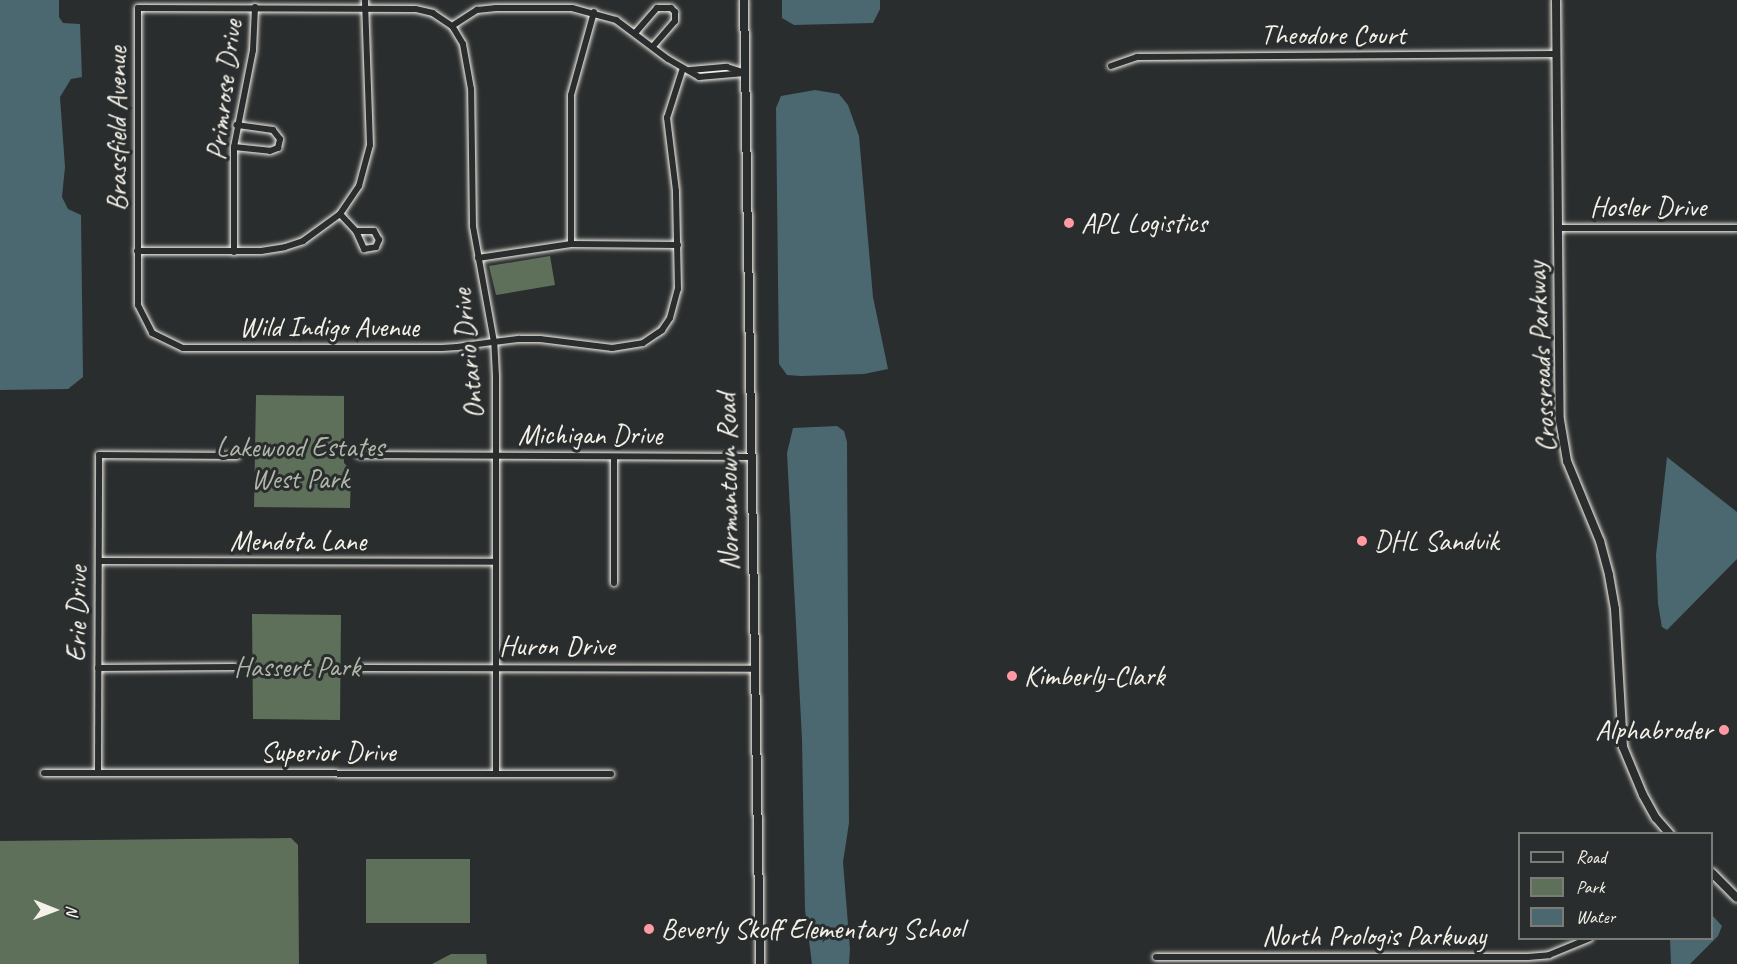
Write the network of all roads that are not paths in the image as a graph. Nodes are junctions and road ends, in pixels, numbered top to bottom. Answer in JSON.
{"nodes":[{"id":1,"x":744,"y":0,"type":"edge"},
{"id":2,"x":1556,"y":0,"type":"edge"},
{"id":3,"x":365,"y":3,"type":"edge"},
{"id":4,"x":148,"y":4,"type":"edge"},
{"id":5,"x":255,"y":7,"type":"junction"},
{"id":6,"x":594,"y":12,"type":"junction"},
{"id":7,"x":452,"y":26,"type":"junction"},
{"id":8,"x":636,"y":32,"type":"junction"},
{"id":9,"x":653,"y":46,"type":"junction"},
{"id":10,"x":1556,"y":54,"type":"junction"},
{"id":11,"x":1111,"y":66,"type":"dead end"},
{"id":12,"x":683,"y":68,"type":"junction"},
{"id":13,"x":690,"y":70,"type":"junction"},
{"id":14,"x":745,"y":73,"type":"junction"},
{"id":15,"x":236,"y":125,"type":"junction"},
{"id":16,"x":234,"y":147,"type":"junction"},
{"id":17,"x":339,"y":214,"type":"junction"},
{"id":18,"x":1558,"y":228,"type":"junction"},
{"id":19,"x":1737,"y":228,"type":"edge"},
{"id":20,"x":356,"y":231,"type":"dead end"},
{"id":21,"x":571,"y":244,"type":"junction"},
{"id":22,"x":678,"y":245,"type":"junction"},
{"id":23,"x":137,"y":251,"type":"junction"},
{"id":24,"x":234,"y":252,"type":"junction"},
{"id":25,"x":478,"y":258,"type":"junction"},
{"id":26,"x":494,"y":342,"type":"junction"},
{"id":27,"x":359,"y":455,"type":"dead end"},
{"id":28,"x":496,"y":455,"type":"junction"},
{"id":29,"x":237,"y":456,"type":"dead end"},
{"id":30,"x":614,"y":457,"type":"junction"},
{"id":31,"x":750,"y":458,"type":"junction"},
{"id":32,"x":99,"y":561,"type":"junction"},
{"id":33,"x":496,"y":562,"type":"junction"},
{"id":34,"x":614,"y":583,"type":"dead end"},
{"id":35,"x":235,"y":667,"type":"dead end"},
{"id":36,"x":497,"y":667,"type":"junction"},
{"id":37,"x":98,"y":668,"type":"junction"},
{"id":38,"x":360,"y":668,"type":"dead end"},
{"id":39,"x":754,"y":669,"type":"junction"},
{"id":40,"x":44,"y":773,"type":"dead end"},
{"id":41,"x":98,"y":773,"type":"junction"},
{"id":42,"x":496,"y":773,"type":"junction"},
{"id":43,"x":611,"y":774,"type":"dead end"},
{"id":44,"x":1668,"y":832,"type":"edge"},
{"id":45,"x":1713,"y":874,"type":"edge"},
{"id":46,"x":1737,"y":898,"type":"edge"},
{"id":47,"x":1588,"y":940,"type":"edge"},
{"id":48,"x":1156,"y":957,"type":"dead end"},
{"id":49,"x":760,"y":964,"type":"edge"}],
"edges":[{"from":1,"to":14,"type":"street","name":"Normantown Road"},
{"from":2,"to":10,"type":"street","name":"Crossroads Parkway"},
{"from":3,"to":5,"type":"street"},
{"from":3,"to":7,"type":"street"},
{"from":3,"to":17,"type":"street"},
{"from":4,"to":5,"type":"street"},
{"from":4,"to":23,"type":"street","name":"Brassfield Avenue"},
{"from":5,"to":15,"type":"street","name":"Primrose Drive"},
{"from":6,"to":7,"type":"street"},
{"from":6,"to":8,"type":"street"},
{"from":6,"to":21,"type":"street"},
{"from":7,"to":25,"type":"street","name":"Ontario Drive"},
{"from":8,"to":9,"type":"street"},
{"from":8,"to":9,"type":"street"},
{"from":9,"to":12,"type":"street"},
{"from":10,"to":11,"type":"street","name":"Theodore Court"},
{"from":10,"to":18,"type":"street","name":"Crossroads Parkway"},
{"from":12,"to":13,"type":"street"},
{"from":12,"to":22,"type":"street"},
{"from":13,"to":14,"type":"street"},
{"from":13,"to":14,"type":"street"},
{"from":14,"to":31,"type":"street","name":"Normantown Road"},
{"from":15,"to":16,"type":"street","name":"Primrose Drive"},
{"from":15,"to":16,"type":"street"},
{"from":16,"to":24,"type":"street","name":"Primrose Drive"},
{"from":17,"to":20,"type":"street"},
{"from":17,"to":24,"type":"street"},
{"from":18,"to":19,"type":"street","name":"Hosler Drive"},
{"from":18,"to":44,"type":"street","name":"Crossroads Parkway"},
{"from":21,"to":22,"type":"street"},
{"from":21,"to":25,"type":"street"},
{"from":22,"to":26,"type":"street","name":"Wild Indigo Avenue"},
{"from":23,"to":24,"type":"street"},
{"from":23,"to":26,"type":"street","name":"Wild Indigo Avenue"},
{"from":25,"to":26,"type":"street","name":"Ontario Drive"},
{"from":26,"to":28,"type":"street","name":"Ontario Drive"},
{"from":27,"to":28,"type":"street","name":"Michigan Drive"},
{"from":28,"to":30,"type":"street","name":"Michigan Drive"},
{"from":28,"to":33,"type":"street","name":"Ontario Drive"},
{"from":29,"to":32,"type":"street","name":"Erie Drive"},
{"from":30,"to":31,"type":"street","name":"Michigan Drive"},
{"from":30,"to":34,"type":"street"},
{"from":31,"to":39,"type":"street","name":"Normantown Road"},
{"from":32,"to":33,"type":"street","name":"Mendota Lane"},
{"from":32,"to":37,"type":"street","name":"Erie Drive"},
{"from":33,"to":36,"type":"street","name":"Ontario Drive"},
{"from":35,"to":37,"type":"street"},
{"from":36,"to":38,"type":"street","name":"Huron Drive"},
{"from":36,"to":39,"type":"street","name":"Huron Drive"},
{"from":36,"to":42,"type":"street","name":"Ontario Drive"},
{"from":37,"to":41,"type":"street","name":"Erie Drive"},
{"from":39,"to":49,"type":"street","name":"Normantown Road"},
{"from":40,"to":41,"type":"street","name":"Superior Drive"},
{"from":41,"to":42,"type":"street","name":"Superior Drive"},
{"from":42,"to":43,"type":"street","name":"Superior Drive"},
{"from":45,"to":46,"type":"street"},
{"from":47,"to":48,"type":"street","name":"North Prologis Parkway"}]}
